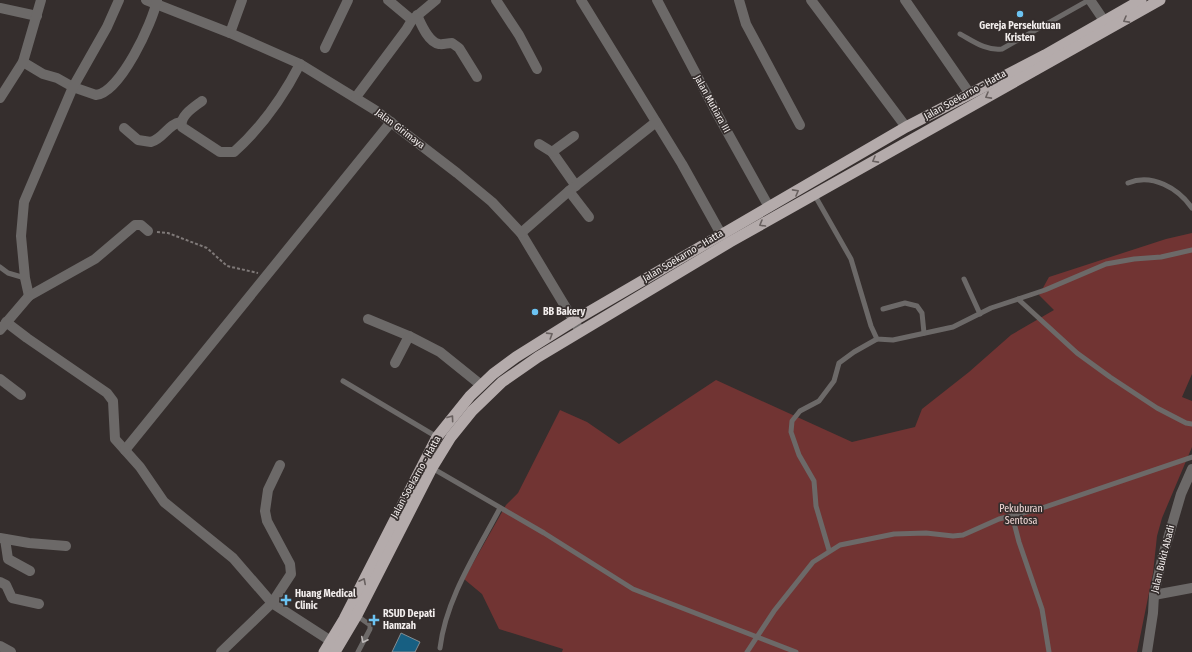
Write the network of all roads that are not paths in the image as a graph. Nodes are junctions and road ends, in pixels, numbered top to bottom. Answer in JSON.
{"nodes":[{"id":1,"x":41,"y":0,"type":"edge"},
{"id":2,"x":119,"y":0,"type":"edge"},
{"id":3,"x":146,"y":0,"type":"edge"},
{"id":4,"x":242,"y":0,"type":"edge"},
{"id":5,"x":348,"y":0,"type":"edge"},
{"id":6,"x":388,"y":0,"type":"edge"},
{"id":7,"x":436,"y":0,"type":"edge"},
{"id":8,"x":496,"y":0,"type":"edge"},
{"id":9,"x":581,"y":0,"type":"edge"},
{"id":10,"x":657,"y":0,"type":"edge"},
{"id":11,"x":739,"y":0,"type":"edge"},
{"id":12,"x":811,"y":0,"type":"edge"},
{"id":13,"x":905,"y":0,"type":"edge"},
{"id":14,"x":1090,"y":0,"type":"edge"},
{"id":15,"x":1141,"y":0,"type":"edge"},
{"id":16,"x":1160,"y":0,"type":"edge"},
{"id":17,"x":157,"y":2,"type":"edge"},
{"id":18,"x":0,"y":8,"type":"edge"},
{"id":19,"x":37,"y":16,"type":"junction"},
{"id":20,"x":414,"y":17,"type":"junction"},
{"id":21,"x":1105,"y":22,"type":"junction"},
{"id":22,"x":230,"y":33,"type":"junction"},
{"id":23,"x":960,"y":34,"type":"dead end"},
{"id":24,"x":325,"y":48,"type":"dead end"},
{"id":25,"x":23,"y":62,"type":"junction"},
{"id":26,"x":300,"y":64,"type":"junction"},
{"id":27,"x":537,"y":69,"type":"dead end"},
{"id":28,"x":477,"y":77,"type":"dead end"},
{"id":29,"x":1001,"y":83,"type":"junction"},
{"id":30,"x":73,"y":87,"type":"junction"},
{"id":31,"x":1,"y":94,"type":"edge"},
{"id":32,"x":970,"y":94,"type":"junction"},
{"id":33,"x":356,"y":97,"type":"junction"},
{"id":34,"x":202,"y":100,"type":"dead end"},
{"id":35,"x":181,"y":122,"type":"junction"},
{"id":36,"x":391,"y":122,"type":"junction"},
{"id":37,"x":656,"y":122,"type":"junction"},
{"id":38,"x":800,"y":125,"type":"dead end"},
{"id":39,"x":906,"y":127,"type":"junction"},
{"id":40,"x":124,"y":128,"type":"dead end"},
{"id":41,"x":574,"y":136,"type":"dead end"},
{"id":42,"x":539,"y":144,"type":"dead end"},
{"id":43,"x":552,"y":152,"type":"junction"},
{"id":44,"x":1128,"y":183,"type":"dead end"},
{"id":45,"x":573,"y":189,"type":"junction"},
{"id":46,"x":814,"y":194,"type":"junction"},
{"id":47,"x":769,"y":207,"type":"junction"},
{"id":48,"x":1192,"y":208,"type":"edge"},
{"id":49,"x":589,"y":217,"type":"dead end"},
{"id":50,"x":148,"y":231,"type":"road end"},
{"id":51,"x":522,"y":233,"type":"junction"},
{"id":52,"x":721,"y":234,"type":"junction"},
{"id":53,"x":1192,"y":250,"type":"edge"},
{"id":54,"x":0,"y":267,"type":"edge"},
{"id":55,"x":25,"y":278,"type":"junction"},
{"id":56,"x":964,"y":279,"type":"dead end"},
{"id":57,"x":29,"y":296,"type":"junction"},
{"id":58,"x":1018,"y":299,"type":"junction"},
{"id":59,"x":883,"y":309,"type":"dead end"},
{"id":60,"x":980,"y":314,"type":"junction"},
{"id":61,"x":368,"y":319,"type":"dead end"},
{"id":62,"x":575,"y":320,"type":"junction"},
{"id":63,"x":6,"y":322,"type":"junction"},
{"id":64,"x":0,"y":330,"type":"edge"},
{"id":65,"x":580,"y":330,"type":"junction"},
{"id":66,"x":924,"y":333,"type":"junction"},
{"id":67,"x":409,"y":336,"type":"junction"},
{"id":68,"x":877,"y":339,"type":"junction"},
{"id":69,"x":395,"y":363,"type":"dead end"},
{"id":70,"x":0,"y":379,"type":"edge"},
{"id":71,"x":343,"y":381,"type":"dead end"},
{"id":72,"x":481,"y":385,"type":"junction"},
{"id":73,"x":21,"y":395,"type":"dead end"},
{"id":74,"x":1192,"y":424,"type":"edge"},
{"id":75,"x":437,"y":437,"type":"junction"},
{"id":76,"x":125,"y":450,"type":"junction"},
{"id":77,"x":1192,"y":457,"type":"edge"},
{"id":78,"x":280,"y":466,"type":"dead end"},
{"id":79,"x":432,"y":468,"type":"junction"},
{"id":80,"x":1192,"y":469,"type":"edge"},
{"id":81,"x":500,"y":508,"type":"junction"},
{"id":82,"x":1012,"y":516,"type":"junction"},
{"id":83,"x":3,"y":539,"type":"edge"},
{"id":84,"x":66,"y":546,"type":"dead end"},
{"id":85,"x":829,"y":550,"type":"junction"},
{"id":86,"x":30,"y":571,"type":"dead end"},
{"id":87,"x":0,"y":582,"type":"edge"},
{"id":88,"x":1192,"y":588,"type":"edge"},
{"id":89,"x":1154,"y":595,"type":"junction"},
{"id":90,"x":272,"y":603,"type":"junction"},
{"id":91,"x":39,"y":604,"type":"dead end"},
{"id":92,"x":352,"y":613,"type":"junction"},
{"id":93,"x":757,"y":638,"type":"junction"},
{"id":94,"x":0,"y":646,"type":"edge"},
{"id":95,"x":335,"y":646,"type":"edge"},
{"id":96,"x":440,"y":648,"type":"dead end"},
{"id":97,"x":11,"y":652,"type":"edge"},
{"id":98,"x":221,"y":652,"type":"edge"},
{"id":99,"x":324,"y":652,"type":"edge"},
{"id":100,"x":358,"y":652,"type":"edge"},
{"id":101,"x":747,"y":652,"type":"edge"},
{"id":102,"x":796,"y":652,"type":"edge"},
{"id":103,"x":1049,"y":652,"type":"edge"},
{"id":104,"x":1147,"y":652,"type":"edge"}],
"edges":[{"from":1,"to":19,"type":"street"},
{"from":2,"to":30,"type":"street"},
{"from":3,"to":17,"type":"street","name":"Jalan Girimaya"},
{"from":4,"to":22,"type":"street"},
{"from":5,"to":24,"type":"street"},
{"from":6,"to":20,"type":"street"},
{"from":7,"to":20,"type":"street"},
{"from":8,"to":27,"type":"street"},
{"from":9,"to":37,"type":"street"},
{"from":10,"to":47,"type":"street","name":"Jalan Mutiara III"},
{"from":11,"to":38,"type":"street"},
{"from":12,"to":39,"type":"street"},
{"from":13,"to":32,"type":"street"},
{"from":14,"to":21,"type":"street"},
{"from":14,"to":23,"type":"lane"},
{"from":15,"to":21,"type":"highway","name":"Jalan Soekarno - Hatta"},
{"from":16,"to":29,"type":"highway","name":"Jalan Soekarno - Hatta","one_way":true},
{"from":17,"to":22,"type":"street","name":"Jalan Girimaya"},
{"from":17,"to":30,"type":"street"},
{"from":18,"to":19,"type":"street"},
{"from":19,"to":25,"type":"street"},
{"from":20,"to":28,"type":"street"},
{"from":20,"to":33,"type":"street"},
{"from":21,"to":29,"type":"highway","name":"Jalan Soekarno - Hatta"},
{"from":22,"to":26,"type":"street","name":"Jalan Girimaya"},
{"from":25,"to":30,"type":"street"},
{"from":25,"to":31,"type":"street"},
{"from":26,"to":33,"type":"street","name":"Jalan Girimaya"},
{"from":26,"to":35,"type":"street"},
{"from":29,"to":32,"type":"highway","name":"Jalan Soekarno - Hatta"},
{"from":29,"to":46,"type":"highway","name":"Jalan Soekarno - Hatta","one_way":true},
{"from":30,"to":55,"type":"street"},
{"from":32,"to":39,"type":"highway","name":"Jalan Soekarno - Hatta"},
{"from":33,"to":36,"type":"street","name":"Jalan Girimaya"},
{"from":34,"to":35,"type":"street"},
{"from":35,"to":40,"type":"street"},
{"from":36,"to":51,"type":"street","name":"Jalan Girimaya"},
{"from":36,"to":76,"type":"street"},
{"from":37,"to":45,"type":"street"},
{"from":37,"to":52,"type":"street"},
{"from":47,"to":39,"type":"highway","name":"Jalan Soekarno - Hatta","one_way":true},
{"from":41,"to":43,"type":"street"},
{"from":42,"to":43,"type":"street"},
{"from":43,"to":45,"type":"street"},
{"from":44,"to":48,"type":"lane"},
{"from":45,"to":49,"type":"street"},
{"from":45,"to":51,"type":"street"},
{"from":46,"to":65,"type":"highway","name":"Jalan Soekarno - Hatta","one_way":true},
{"from":46,"to":68,"type":"lane"},
{"from":47,"to":52,"type":"highway","name":"Jalan Soekarno - Hatta"},
{"from":50,"to":57,"type":"street"},
{"from":51,"to":62,"type":"street","name":"Jalan Girimaya"},
{"from":52,"to":62,"type":"highway","name":"Jalan Soekarno - Hatta"},
{"from":53,"to":58,"type":"lane"},
{"from":54,"to":55,"type":"lane"},
{"from":55,"to":57,"type":"street"},
{"from":56,"to":60,"type":"lane"},
{"from":57,"to":63,"type":"street"},
{"from":58,"to":60,"type":"lane"},
{"from":58,"to":74,"type":"lane"},
{"from":59,"to":66,"type":"lane"},
{"from":60,"to":66,"type":"lane"},
{"from":61,"to":67,"type":"street"},
{"from":62,"to":65,"type":"street","name":"Jalan Girimaya"},
{"from":72,"to":62,"type":"highway","name":"Jalan Soekarno - Hatta","one_way":true},
{"from":63,"to":64,"type":"street"},
{"from":63,"to":76,"type":"street"},
{"from":65,"to":79,"type":"highway","name":"Jalan Soekarno - Hatta"},
{"from":66,"to":68,"type":"lane"},
{"from":67,"to":69,"type":"street"},
{"from":67,"to":72,"type":"street"},
{"from":68,"to":85,"type":"lane"},
{"from":70,"to":73,"type":"street"},
{"from":71,"to":75,"type":"lane"},
{"from":75,"to":72,"type":"highway","name":"Jalan Soekarno - Hatta","one_way":true},
{"from":92,"to":75,"type":"highway","name":"Jalan Soekarno - Hatta","one_way":true},
{"from":76,"to":90,"type":"street"},
{"from":77,"to":82,"type":"lane"},
{"from":78,"to":90,"type":"street"},
{"from":79,"to":81,"type":"lane"},
{"from":79,"to":92,"type":"highway","name":"Jalan Soekarno - Hatta"},
{"from":80,"to":89,"type":"street","name":"Jalan Bukit Abadi"},
{"from":81,"to":93,"type":"lane"},
{"from":81,"to":96,"type":"lane"},
{"from":82,"to":85,"type":"lane"},
{"from":82,"to":103,"type":"lane"},
{"from":83,"to":84,"type":"street"},
{"from":83,"to":86,"type":"street"},
{"from":85,"to":93,"type":"lane"},
{"from":87,"to":91,"type":"street"},
{"from":88,"to":89,"type":"street"},
{"from":89,"to":104,"type":"street","name":"Jalan Bukit Abadi"},
{"from":90,"to":95,"type":"street"},
{"from":90,"to":98,"type":"street"},
{"from":92,"to":95,"type":"highway","name":"Jalan Soekarno - Hatta"},
{"from":92,"to":100,"type":"lane","one_way":true},
{"from":93,"to":101,"type":"lane"},
{"from":93,"to":102,"type":"lane"},
{"from":94,"to":97,"type":"street"},
{"from":95,"to":99,"type":"highway","name":"Jalan Soekarno - Hatta"}]}
